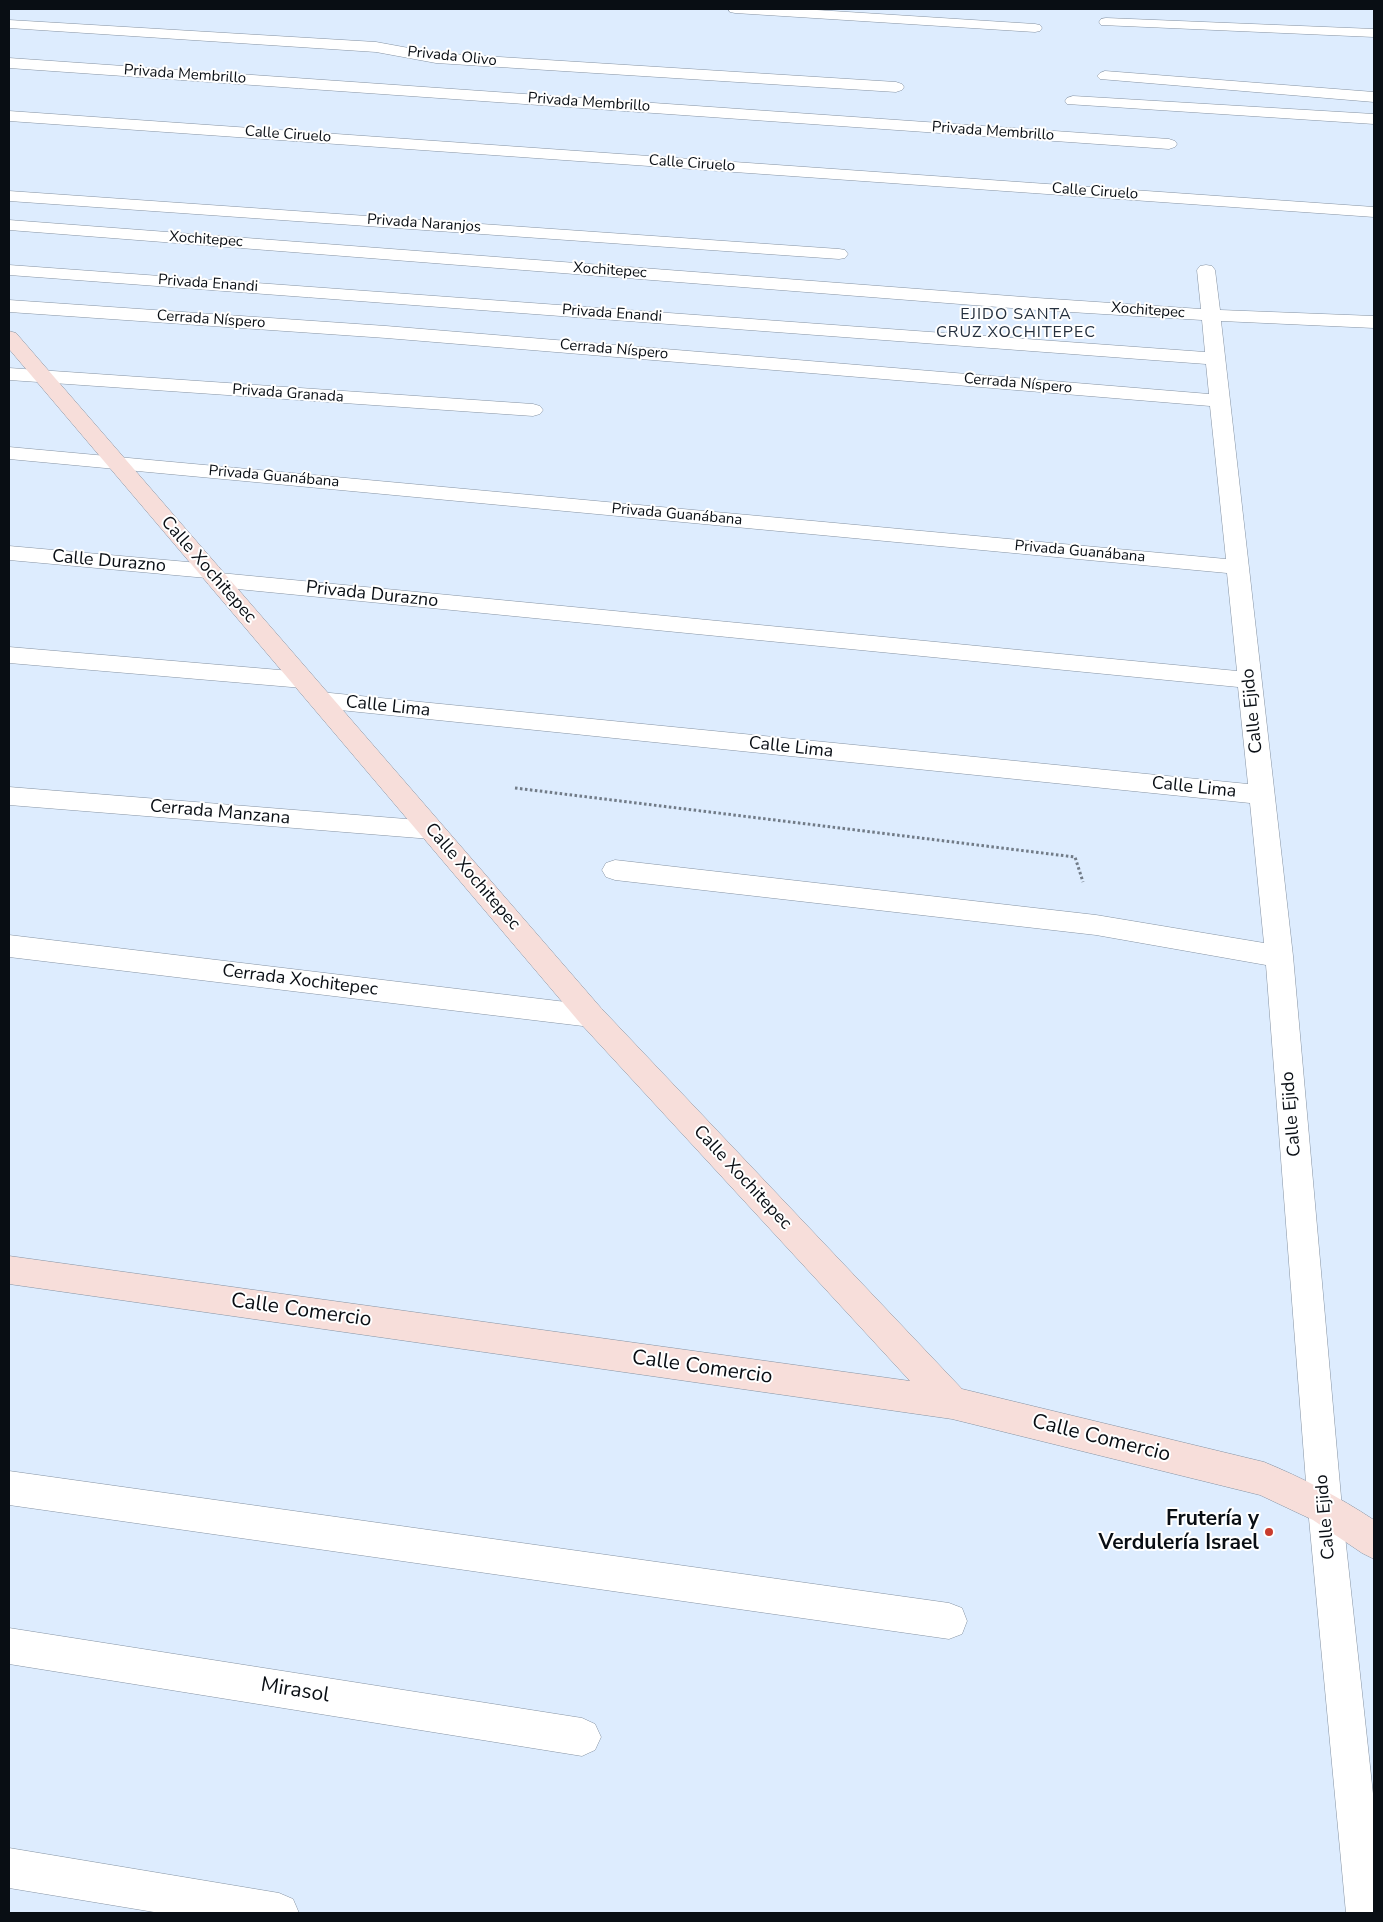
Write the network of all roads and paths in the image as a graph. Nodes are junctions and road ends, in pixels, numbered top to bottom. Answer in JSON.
{"nodes":[{"id":1,"x":735,"y":9,"type":"edge"},
{"id":2,"x":1106,"y":22,"type":"dead end"},
{"id":3,"x":9,"y":24,"type":"edge"},
{"id":4,"x":1035,"y":28,"type":"dead end"},
{"id":5,"x":1374,"y":33,"type":"edge"},
{"id":6,"x":9,"y":63,"type":"edge"},
{"id":7,"x":1105,"y":76,"type":"dead end"},
{"id":8,"x":896,"y":87,"type":"dead end"},
{"id":9,"x":1374,"y":97,"type":"edge"},
{"id":10,"x":1073,"y":101,"type":"dead end"},
{"id":11,"x":9,"y":116,"type":"edge"},
{"id":12,"x":1374,"y":119,"type":"edge"},
{"id":13,"x":1169,"y":144,"type":"dead end"},
{"id":14,"x":9,"y":196,"type":"edge"},
{"id":15,"x":1374,"y":212,"type":"edge"},
{"id":16,"x":9,"y":225,"type":"edge"},
{"id":17,"x":839,"y":254,"type":"dead end"},
{"id":18,"x":9,"y":270,"type":"edge"},
{"id":19,"x":1206,"y":270,"type":"dead end"},
{"id":20,"x":9,"y":306,"type":"edge"},
{"id":21,"x":1211,"y":315,"type":"junction"},
{"id":22,"x":1374,"y":322,"type":"edge"},
{"id":23,"x":9,"y":336,"type":"edge"},
{"id":24,"x":1215,"y":359,"type":"junction"},
{"id":25,"x":9,"y":374,"type":"edge"},
{"id":26,"x":44,"y":377,"type":"junction"},
{"id":27,"x":1220,"y":401,"type":"junction"},
{"id":28,"x":533,"y":410,"type":"dead end"},
{"id":29,"x":9,"y":453,"type":"edge"},
{"id":30,"x":117,"y":463,"type":"junction"},
{"id":31,"x":9,"y":553,"type":"edge"},
{"id":32,"x":1237,"y":567,"type":"junction"},
{"id":33,"x":213,"y":576,"type":"junction"},
{"id":34,"x":9,"y":655,"type":"edge"},
{"id":35,"x":303,"y":680,"type":"junction"},
{"id":36,"x":1249,"y":680,"type":"junction"},
{"id":37,"x":320,"y":700,"type":"junction"},
{"id":38,"x":515,"y":788,"type":"dead end"},
{"id":39,"x":1262,"y":795,"type":"junction"},
{"id":40,"x":9,"y":796,"type":"edge"},
{"id":41,"x":431,"y":830,"type":"junction"},
{"id":42,"x":615,"y":870,"type":"dead end"},
{"id":43,"x":1096,"y":926,"type":"junction"},
{"id":44,"x":9,"y":946,"type":"edge"},
{"id":45,"x":1279,"y":956,"type":"junction"},
{"id":46,"x":591,"y":1016,"type":"junction"},
{"id":47,"x":9,"y":1270,"type":"edge"},
{"id":48,"x":952,"y":1403,"type":"junction"},
{"id":49,"x":9,"y":1488,"type":"edge"},
{"id":50,"x":1324,"y":1508,"type":"junction"},
{"id":51,"x":1374,"y":1541,"type":"edge"},
{"id":52,"x":949,"y":1621,"type":"dead end"},
{"id":53,"x":9,"y":1646,"type":"edge"},
{"id":54,"x":582,"y":1737,"type":"dead end"},
{"id":55,"x":9,"y":1868,"type":"edge"},
{"id":56,"x":279,"y":1913,"type":"edge"},
{"id":57,"x":1366,"y":1913,"type":"edge"}],
"edges":[{"from":1,"to":4,"type":"street"},
{"from":2,"to":5,"type":"street"},
{"from":3,"to":8,"type":"street","name":"Privada Olivo"},
{"from":6,"to":13,"type":"street","name":"Privada Membrillo"},
{"from":7,"to":9,"type":"street"},
{"from":10,"to":12,"type":"street"},
{"from":11,"to":15,"type":"street","name":"Calle Ciruelo"},
{"from":14,"to":17,"type":"street","name":"Privada Naranjos"},
{"from":16,"to":21,"type":"street","name":"Xochitepec"},
{"from":18,"to":24,"type":"street","name":"Privada Enandi"},
{"from":19,"to":21,"type":"street","name":"Calle Ejido"},
{"from":20,"to":27,"type":"street","name":"Cerrada Níspero"},
{"from":21,"to":22,"type":"street"},
{"from":21,"to":24,"type":"street","name":"Calle Ejido"},
{"from":23,"to":26,"type":"street","name":"Calle Xochitepec"},
{"from":24,"to":27,"type":"street","name":"Calle Ejido"},
{"from":25,"to":26,"type":"street","name":"Privada Granada"},
{"from":26,"to":28,"type":"street","name":"Privada Granada"},
{"from":26,"to":30,"type":"street","name":"Calle Xochitepec"},
{"from":27,"to":32,"type":"street","name":"Calle Ejido"},
{"from":29,"to":30,"type":"street","name":"Privada Guanábana"},
{"from":30,"to":32,"type":"street","name":"Privada Guanábana"},
{"from":30,"to":33,"type":"street","name":"Calle Xochitepec"},
{"from":31,"to":33,"type":"street","name":"Calle Durazno"},
{"from":32,"to":36,"type":"street","name":"Calle Ejido"},
{"from":33,"to":35,"type":"street","name":"Calle Xochitepec"},
{"from":33,"to":36,"type":"street","name":"Privada Durazno"},
{"from":34,"to":35,"type":"street"},
{"from":35,"to":37,"type":"street","name":"Calle Xochitepec"},
{"from":36,"to":39,"type":"street","name":"Calle Ejido"},
{"from":37,"to":39,"type":"street","name":"Calle Lima"},
{"from":37,"to":41,"type":"street","name":"Calle Xochitepec"},
{"from":38,"to":43,"type":"path"},
{"from":39,"to":45,"type":"street","name":"Calle Ejido"},
{"from":40,"to":41,"type":"street","name":"Cerrada Manzana"},
{"from":41,"to":46,"type":"street","name":"Calle Xochitepec"},
{"from":42,"to":43,"type":"street"},
{"from":43,"to":45,"type":"street"},
{"from":44,"to":46,"type":"street","name":"Cerrada Xochitepec"},
{"from":45,"to":50,"type":"street","name":"Calle Ejido"},
{"from":46,"to":48,"type":"street","name":"Calle Xochitepec"},
{"from":47,"to":48,"type":"street","name":"Calle Comercio"},
{"from":48,"to":50,"type":"street","name":"Calle Comercio"},
{"from":49,"to":52,"type":"street"},
{"from":50,"to":51,"type":"street","name":"Calle Comercio"},
{"from":50,"to":57,"type":"street","name":"Calle Ejido"},
{"from":53,"to":54,"type":"street","name":"Mirasol"},
{"from":55,"to":56,"type":"street"}]}
